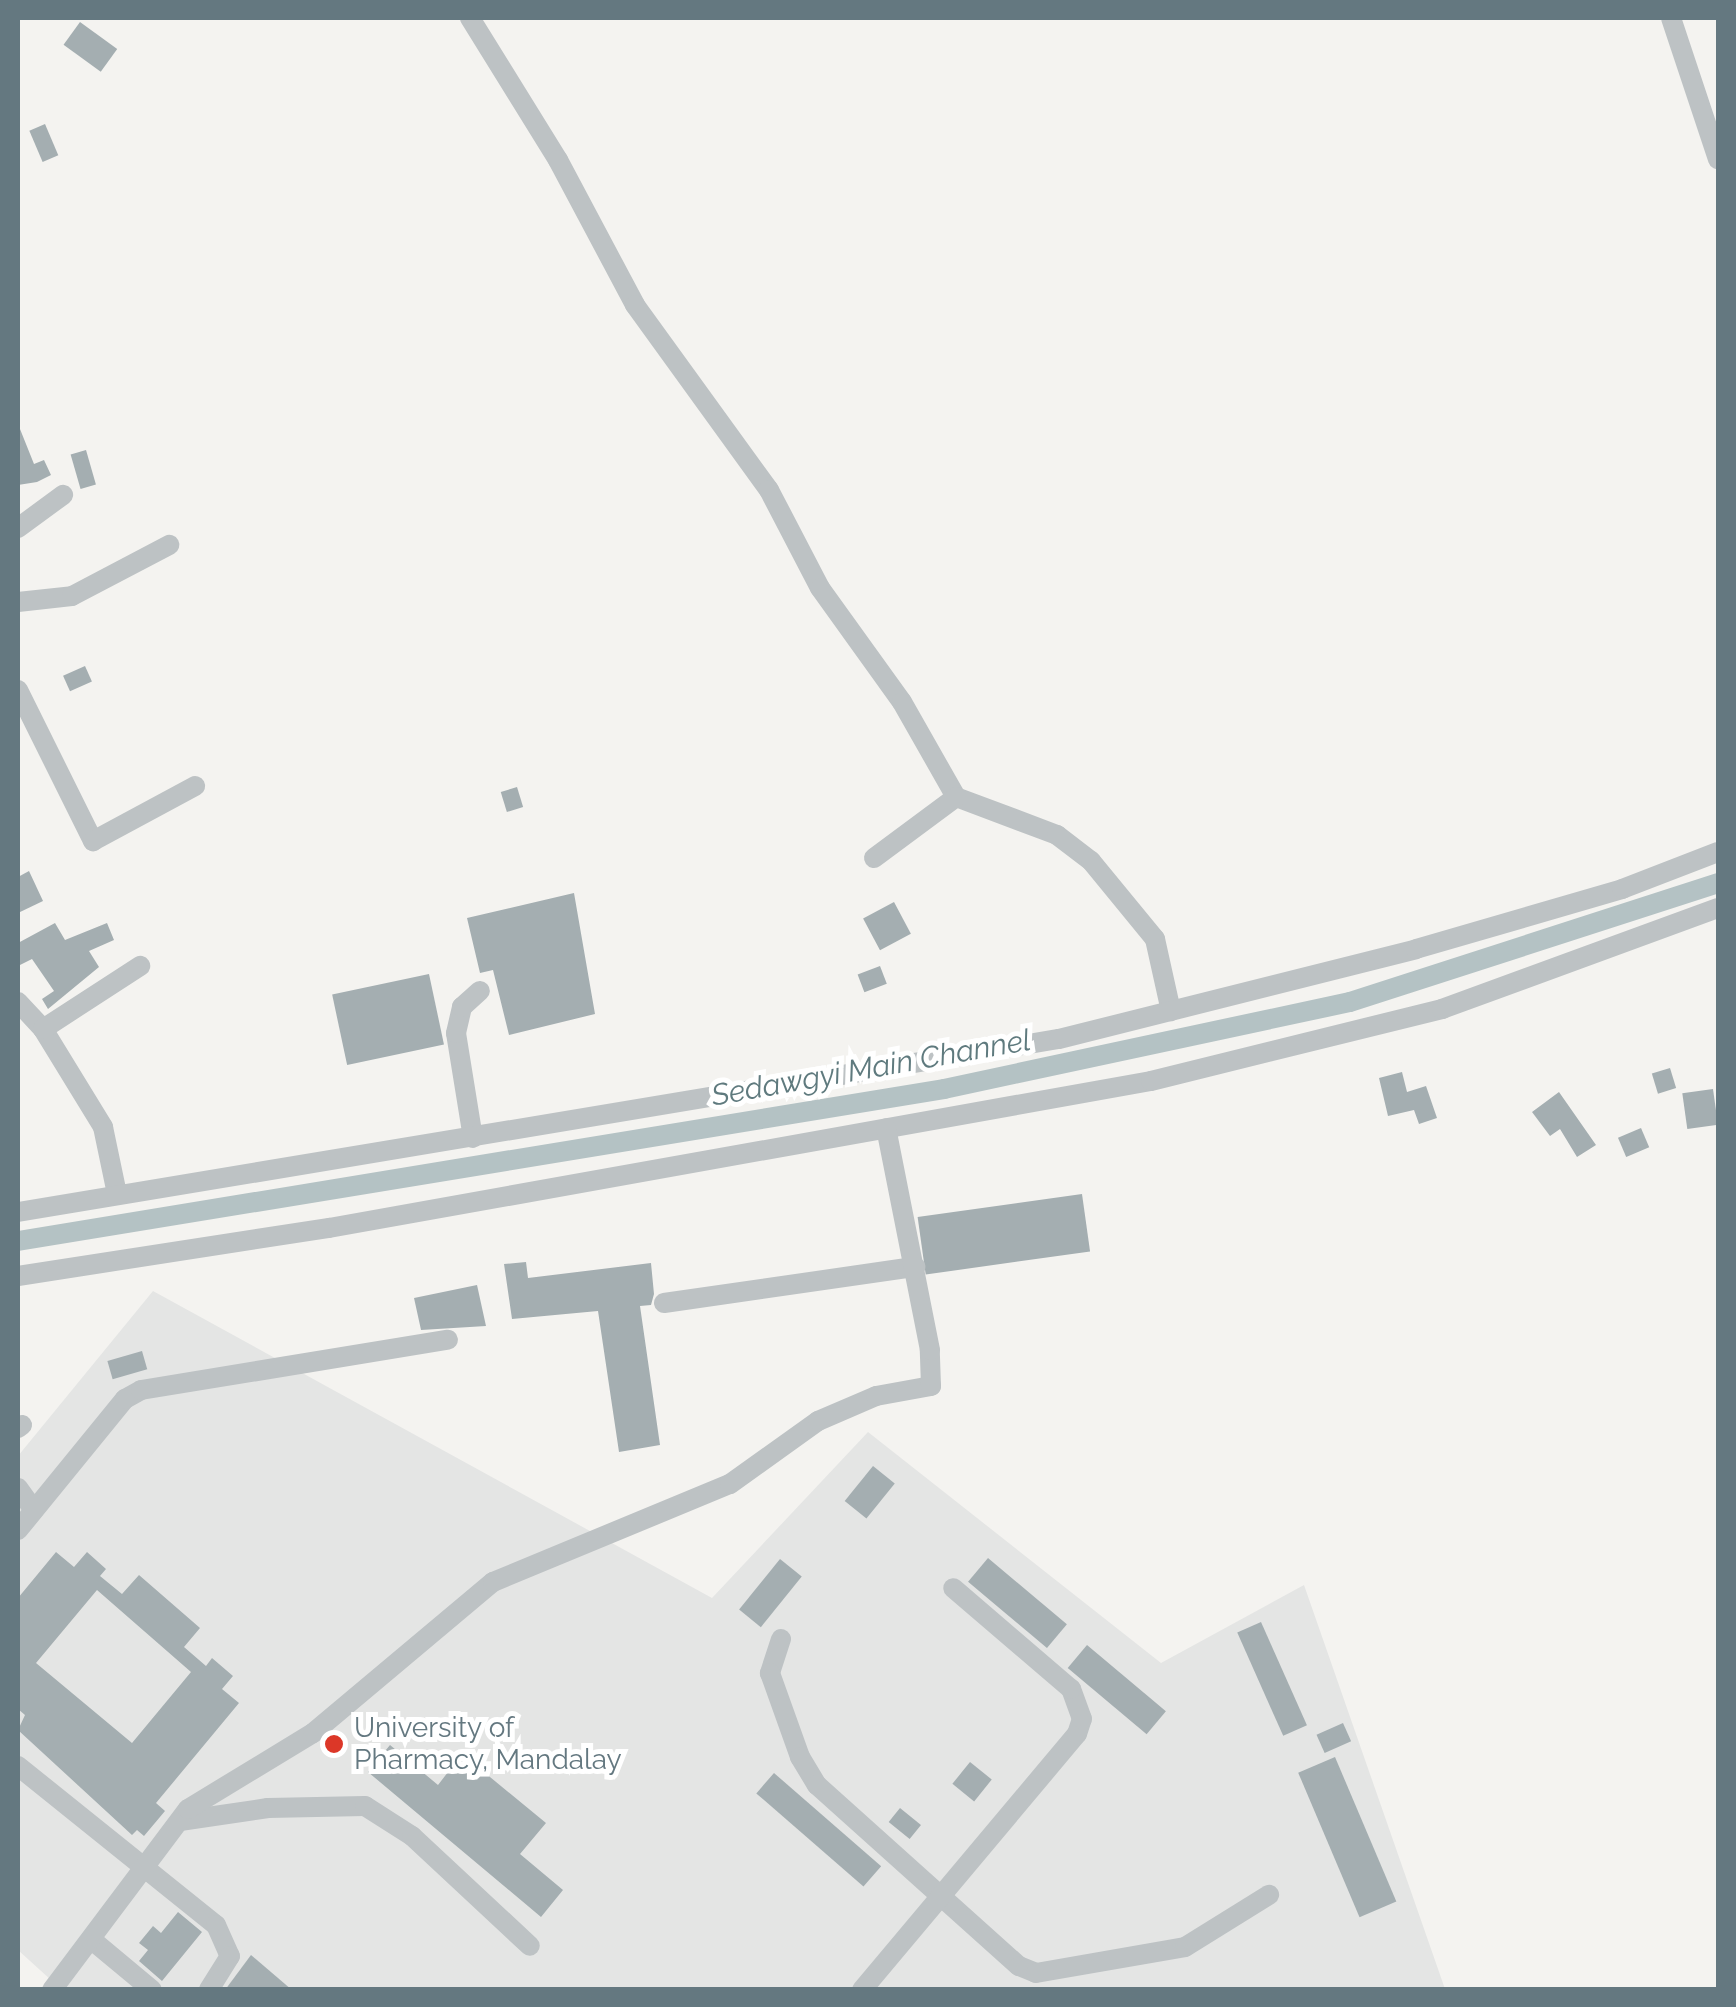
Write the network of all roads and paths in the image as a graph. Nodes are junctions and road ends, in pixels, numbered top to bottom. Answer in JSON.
{"nodes":[{"id":1,"x":470,"y":18,"type":"edge"},
{"id":2,"x":1671,"y":18,"type":"edge"},
{"id":3,"x":1718,"y":159,"type":"edge"},
{"id":4,"x":63,"y":495,"type":"dead end"},
{"id":5,"x":18,"y":528,"type":"edge"},
{"id":6,"x":169,"y":545,"type":"dead end"},
{"id":7,"x":18,"y":602,"type":"edge"},
{"id":8,"x":18,"y":690,"type":"edge"},
{"id":9,"x":195,"y":786,"type":"dead end"},
{"id":10,"x":956,"y":797,"type":"junction"},
{"id":11,"x":1718,"y":852,"type":"edge"},
{"id":12,"x":874,"y":858,"type":"dead end"},
{"id":13,"x":1718,"y":908,"type":"edge"},
{"id":14,"x":140,"y":966,"type":"dead end"},
{"id":15,"x":480,"y":991,"type":"dead end"},
{"id":16,"x":18,"y":1002,"type":"edge"},
{"id":17,"x":1172,"y":1011,"type":"junction"},
{"id":18,"x":43,"y":1029,"type":"junction"},
{"id":19,"x":886,"y":1128,"type":"junction"},
{"id":20,"x":473,"y":1138,"type":"junction"},
{"id":21,"x":118,"y":1194,"type":"junction"},
{"id":22,"x":18,"y":1212,"type":"edge"},
{"id":23,"x":915,"y":1267,"type":"junction"},
{"id":24,"x":18,"y":1276,"type":"edge"},
{"id":25,"x":664,"y":1303,"type":"dead end"},
{"id":26,"x":448,"y":1340,"type":"dead end"},
{"id":27,"x":18,"y":1488,"type":"edge"},
{"id":28,"x":34,"y":1510,"type":"junction"},
{"id":29,"x":18,"y":1530,"type":"edge"},
{"id":30,"x":953,"y":1588,"type":"dead end"},
{"id":31,"x":781,"y":1639,"type":"dead end"},
{"id":32,"x":18,"y":1766,"type":"edge"},
{"id":33,"x":180,"y":1821,"type":"junction"},
{"id":34,"x":147,"y":1870,"type":"junction"},
{"id":35,"x":942,"y":1894,"type":"junction"},
{"id":36,"x":1269,"y":1894,"type":"dead end"},
{"id":37,"x":92,"y":1940,"type":"junction"},
{"id":38,"x":530,"y":1946,"type":"dead end"},
{"id":39,"x":52,"y":1990,"type":"edge"},
{"id":40,"x":152,"y":1990,"type":"edge"},
{"id":41,"x":209,"y":1990,"type":"edge"},
{"id":42,"x":862,"y":1990,"type":"edge"}],
"edges":[{"from":1,"to":10,"type":"street"},
{"from":2,"to":3,"type":"street"},
{"from":4,"to":5,"type":"street"},
{"from":6,"to":7,"type":"street"},
{"from":8,"to":9,"type":"street"},
{"from":10,"to":12,"type":"street"},
{"from":10,"to":17,"type":"street"},
{"from":11,"to":17,"type":"street"},
{"from":13,"to":19,"type":"street"},
{"from":14,"to":18,"type":"street"},
{"from":15,"to":20,"type":"street"},
{"from":16,"to":18,"type":"street"},
{"from":17,"to":20,"type":"street"},
{"from":18,"to":21,"type":"street"},
{"from":19,"to":23,"type":"street"},
{"from":19,"to":24,"type":"street"},
{"from":20,"to":21,"type":"street"},
{"from":21,"to":22,"type":"street"},
{"from":23,"to":25,"type":"street"},
{"from":23,"to":33,"type":"street"},
{"from":26,"to":28,"type":"street"},
{"from":27,"to":28,"type":"street"},
{"from":28,"to":29,"type":"street"},
{"from":30,"to":35,"type":"street"},
{"from":31,"to":35,"type":"street"},
{"from":32,"to":34,"type":"street"},
{"from":33,"to":34,"type":"street"},
{"from":33,"to":38,"type":"street"},
{"from":34,"to":37,"type":"street"},
{"from":34,"to":41,"type":"street"},
{"from":35,"to":36,"type":"street"},
{"from":35,"to":42,"type":"street"},
{"from":37,"to":39,"type":"street"},
{"from":37,"to":40,"type":"street"}]}
